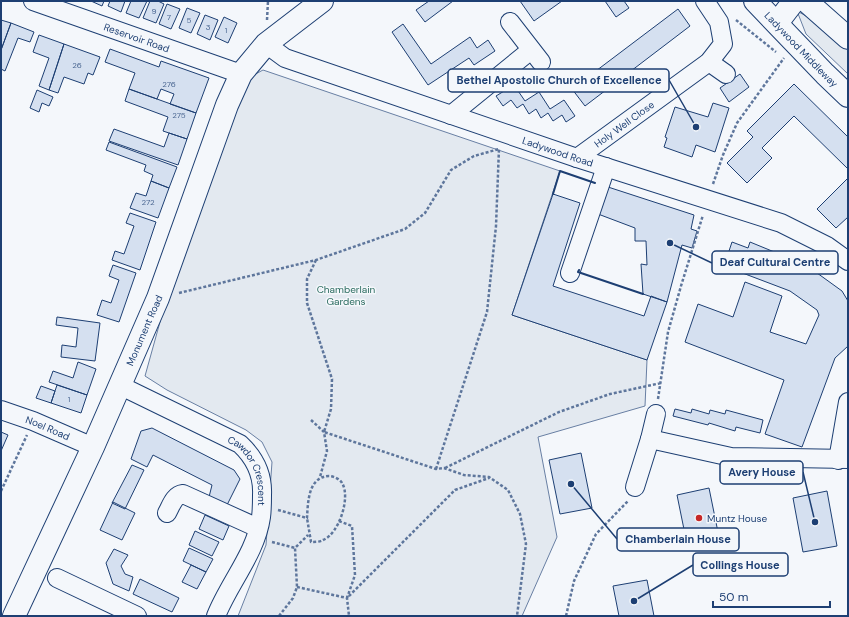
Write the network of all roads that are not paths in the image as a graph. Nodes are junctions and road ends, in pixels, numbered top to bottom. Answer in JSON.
{"nodes":[{"id":1,"x":33,"y":1,"type":"edge"},
{"id":2,"x":322,"y":1,"type":"edge"},
{"id":3,"x":705,"y":1,"type":"edge"},
{"id":4,"x":755,"y":1,"type":"edge"},
{"id":5,"x":794,"y":1,"type":"edge"},
{"id":6,"x":806,"y":1,"type":"edge"},
{"id":7,"x":510,"y":22,"type":"dead end"},
{"id":8,"x":777,"y":24,"type":"junction"},
{"id":9,"x":848,"y":38,"type":"edge"},
{"id":10,"x":266,"y":44,"type":"junction"},
{"id":11,"x":709,"y":62,"type":"junction"},
{"id":12,"x":241,"y":74,"type":"junction"},
{"id":13,"x":726,"y":74,"type":"dead end"},
{"id":14,"x":848,"y":96,"type":"edge"},
{"id":15,"x":451,"y":115,"type":"junction"},
{"id":16,"x":577,"y":158,"type":"junction"},
{"id":17,"x":606,"y":167,"type":"junction"},
{"id":18,"x":848,"y":261,"type":"edge"},
{"id":19,"x":570,"y":273,"type":"dead end"},
{"id":20,"x":120,"y":386,"type":"junction"},
{"id":21,"x":848,"y":402,"type":"edge"},
{"id":22,"x":1,"y":410,"type":"edge"},
{"id":23,"x":656,"y":414,"type":"road end"},
{"id":24,"x":650,"y":440,"type":"junction"},
{"id":25,"x":93,"y":447,"type":"junction"},
{"id":26,"x":843,"y":460,"type":"edge"},
{"id":27,"x":635,"y":487,"type":"road end"},
{"id":28,"x":167,"y":513,"type":"dead end"},
{"id":29,"x":257,"y":533,"type":"junction"},
{"id":30,"x":57,"y":578,"type":"dead end"},
{"id":31,"x":14,"y":616,"type":"edge"},
{"id":32,"x":137,"y":616,"type":"edge"},
{"id":33,"x":216,"y":616,"type":"edge"}],
"edges":[{"from":1,"to":12,"type":"street","name":"Reservoir Road"},
{"from":2,"to":10,"type":"main road","name":"Monument Road"},
{"from":3,"to":11,"type":"street","name":"Holy Well Close"},
{"from":4,"to":8,"type":"main road","name":"Ladywood Middleway"},
{"from":5,"to":8,"type":"main road"},
{"from":6,"to":9,"type":"main road"},
{"from":7,"to":15,"type":"street"},
{"from":8,"to":14,"type":"main road","name":"Ladywood Middleway"},
{"from":10,"to":12,"type":"main road","name":"Monument Road"},
{"from":10,"to":15,"type":"street","name":"Ladywood Road"},
{"from":11,"to":13,"type":"street"},
{"from":11,"to":16,"type":"street","name":"Holy Well Close"},
{"from":12,"to":20,"type":"main road","name":"Monument Road"},
{"from":15,"to":16,"type":"street","name":"Ladywood Road"},
{"from":16,"to":17,"type":"street","name":"Ladywood Road"},
{"from":17,"to":18,"type":"street","name":"Ladywood Road"},
{"from":17,"to":19,"type":"street"},
{"from":20,"to":25,"type":"main road","name":"Monument Road"},
{"from":20,"to":29,"type":"street","name":"Cawdor Crescent"},
{"from":21,"to":26,"type":"street"},
{"from":22,"to":25,"type":"street","name":"Noel Road"},
{"from":23,"to":24,"type":"street"},
{"from":24,"to":26,"type":"street"},
{"from":24,"to":27,"type":"street"},
{"from":25,"to":31,"type":"main road","name":"Monument Road"},
{"from":28,"to":29,"type":"street"},
{"from":29,"to":33,"type":"street","name":"Cawdor Crescent"},
{"from":30,"to":32,"type":"street"}]}
